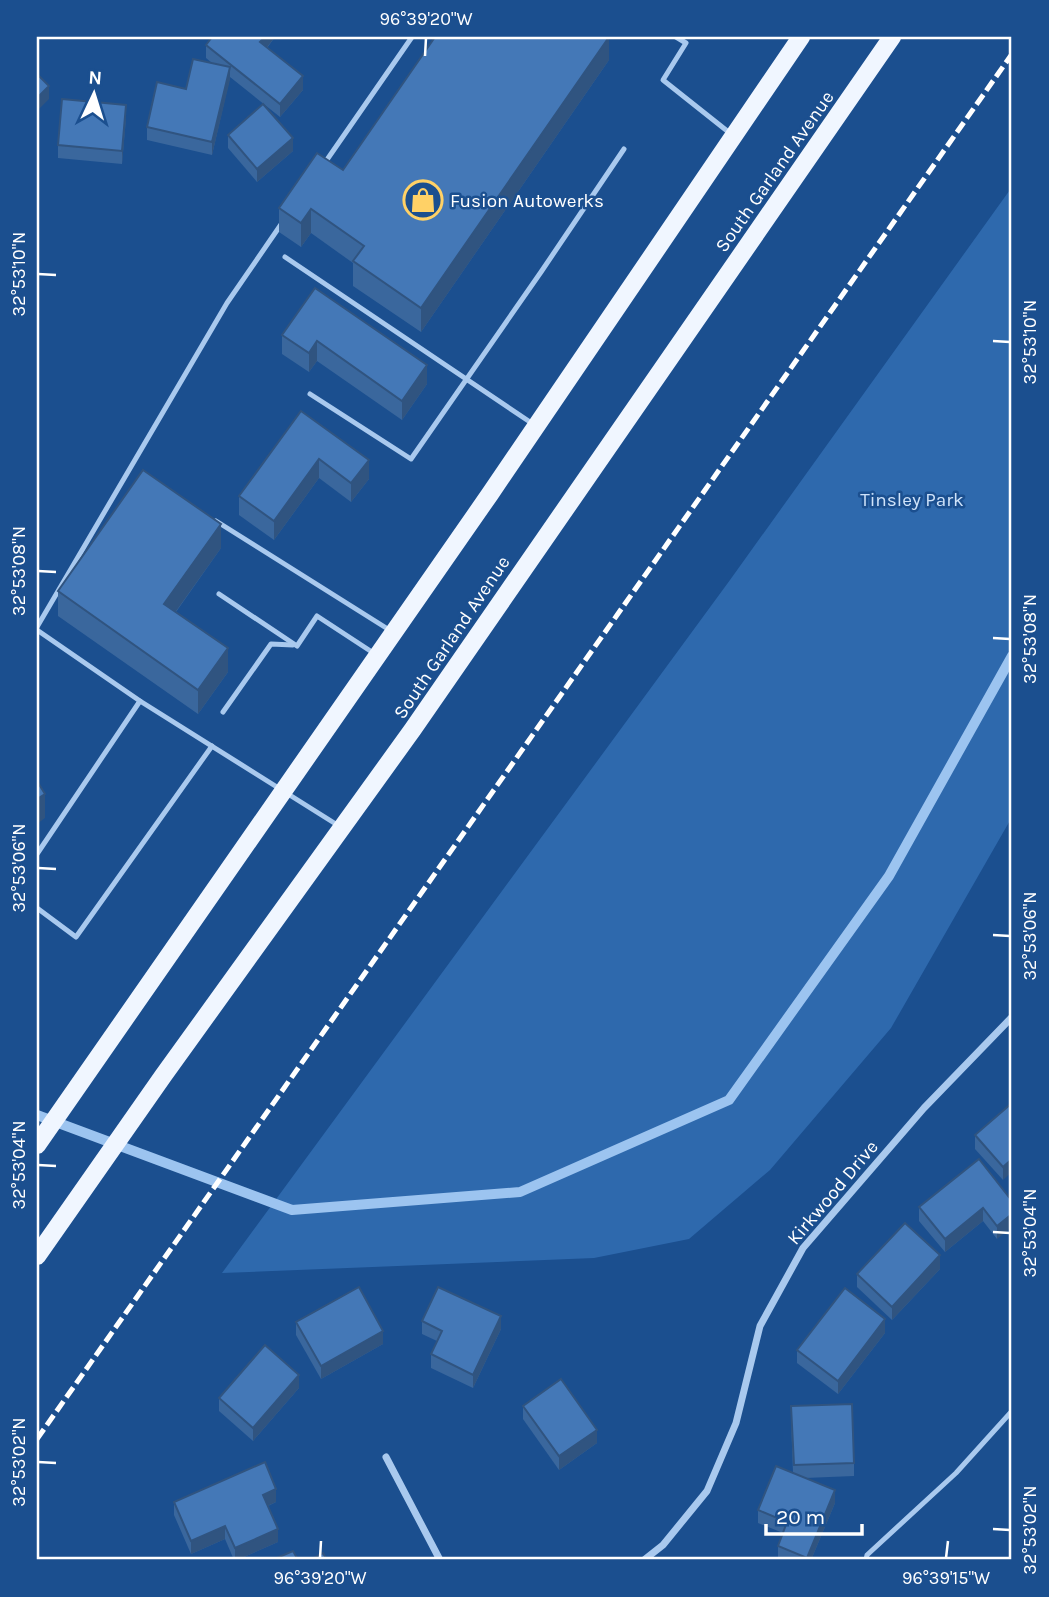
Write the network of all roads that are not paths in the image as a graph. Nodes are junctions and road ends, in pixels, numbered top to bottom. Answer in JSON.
{"nodes":[{"id":1,"x":412,"y":37,"type":"edge"},
{"id":2,"x":676,"y":37,"type":"edge"},
{"id":3,"x":801,"y":37,"type":"edge"},
{"id":4,"x":892,"y":37,"type":"edge"},
{"id":5,"x":734,"y":136,"type":"junction"},
{"id":6,"x":624,"y":149,"type":"dead end"},
{"id":7,"x":319,"y":170,"type":"edge"},
{"id":8,"x":288,"y":214,"type":"edge"},
{"id":9,"x":285,"y":257,"type":"dead end"},
{"id":10,"x":465,"y":379,"type":"junction"},
{"id":11,"x":310,"y":394,"type":"dead end"},
{"id":12,"x":536,"y":426,"type":"junction"},
{"id":13,"x":216,"y":521,"type":"edge"},
{"id":14,"x":219,"y":594,"type":"dead end"},
{"id":15,"x":37,"y":628,"type":"edge"},
{"id":16,"x":394,"y":633,"type":"junction"},
{"id":17,"x":297,"y":646,"type":"junction"},
{"id":18,"x":377,"y":656,"type":"junction"},
{"id":19,"x":140,"y":701,"type":"junction"},
{"id":20,"x":223,"y":712,"type":"dead end"},
{"id":21,"x":212,"y":746,"type":"junction"},
{"id":22,"x":284,"y":790,"type":"junction"},
{"id":23,"x":342,"y":828,"type":"junction"},
{"id":24,"x":37,"y":854,"type":"edge"},
{"id":25,"x":37,"y":908,"type":"edge"},
{"id":26,"x":1012,"y":1017,"type":"edge"},
{"id":27,"x":41,"y":1139,"type":"edge"},
{"id":28,"x":37,"y":1256,"type":"edge"},
{"id":29,"x":1012,"y":1411,"type":"edge"},
{"id":30,"x":386,"y":1457,"type":"dead end"},
{"id":31,"x":440,"y":1560,"type":"edge"},
{"id":32,"x":644,"y":1560,"type":"edge"},
{"id":33,"x":866,"y":1560,"type":"edge"}],
"edges":[{"from":1,"to":7,"type":"lane"},
{"from":2,"to":5,"type":"lane"},
{"from":3,"to":5,"type":"main road"},
{"from":4,"to":23,"type":"main road","name":"South Garland Avenue"},
{"from":5,"to":12,"type":"main road"},
{"from":6,"to":10,"type":"lane"},
{"from":8,"to":15,"type":"lane"},
{"from":9,"to":10,"type":"lane"},
{"from":10,"to":11,"type":"lane"},
{"from":10,"to":12,"type":"lane"},
{"from":12,"to":16,"type":"main road"},
{"from":13,"to":16,"type":"lane"},
{"from":14,"to":17,"type":"lane"},
{"from":15,"to":19,"type":"lane"},
{"from":16,"to":18,"type":"main road"},
{"from":17,"to":18,"type":"lane"},
{"from":17,"to":20,"type":"lane"},
{"from":18,"to":22,"type":"main road"},
{"from":19,"to":21,"type":"lane"},
{"from":19,"to":24,"type":"lane"},
{"from":21,"to":22,"type":"lane"},
{"from":21,"to":25,"type":"lane"},
{"from":22,"to":23,"type":"lane"},
{"from":22,"to":27,"type":"main road"},
{"from":23,"to":28,"type":"main road","name":"South Garland Avenue"},
{"from":26,"to":32,"type":"street","name":"Kirkwood Drive"},
{"from":29,"to":33,"type":"lane"},
{"from":30,"to":31,"type":"street"}]}
